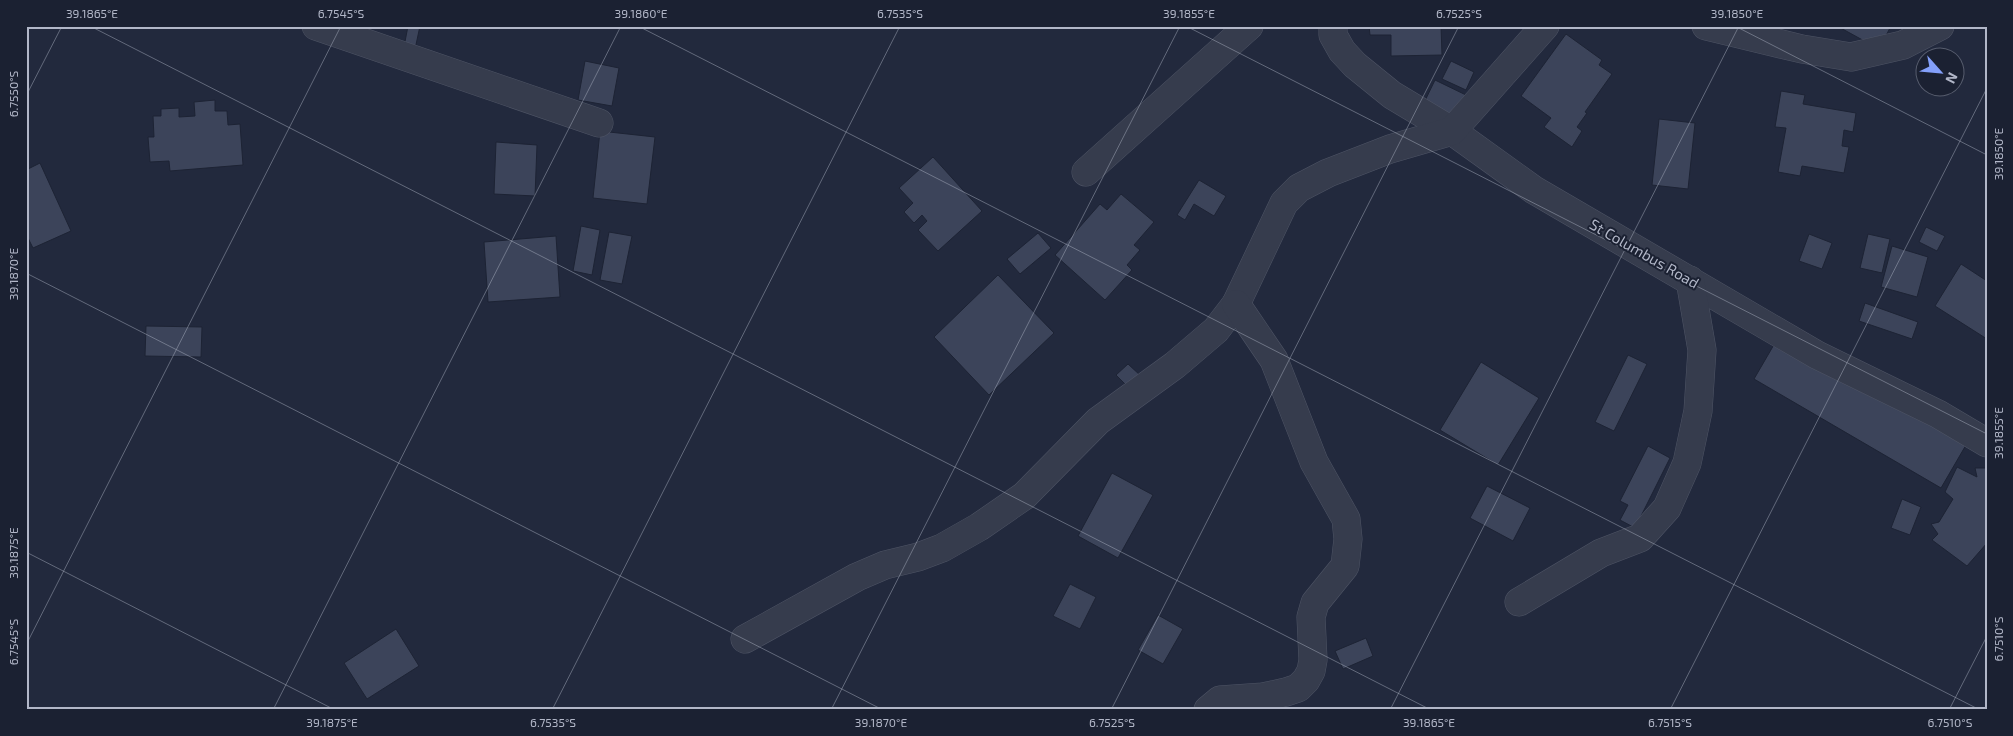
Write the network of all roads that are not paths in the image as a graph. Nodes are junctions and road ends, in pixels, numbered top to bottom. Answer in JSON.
{"nodes":[{"id":1,"x":316,"y":26,"type":"edge"},
{"id":2,"x":1249,"y":26,"type":"edge"},
{"id":3,"x":1333,"y":26,"type":"edge"},
{"id":4,"x":1545,"y":26,"type":"edge"},
{"id":5,"x":1706,"y":26,"type":"edge"},
{"id":6,"x":1940,"y":26,"type":"edge"},
{"id":7,"x":599,"y":123,"type":"dead end"},
{"id":8,"x":1452,"y":131,"type":"junction"},
{"id":9,"x":1086,"y":172,"type":"dead end"},
{"id":10,"x":1690,"y":280,"type":"junction"},
{"id":11,"x":1236,"y":304,"type":"junction"},
{"id":12,"x":1987,"y":443,"type":"edge"},
{"id":13,"x":1519,"y":602,"type":"dead end"},
{"id":14,"x":745,"y":639,"type":"dead end"},
{"id":15,"x":1208,"y":710,"type":"edge"}],
"edges":[{"from":1,"to":7,"type":"street"},
{"from":2,"to":9,"type":"street"},
{"from":3,"to":8,"type":"street","name":"St Columbus Road"},
{"from":4,"to":8,"type":"street"},
{"from":5,"to":6,"type":"street"},
{"from":8,"to":10,"type":"street","name":"St Columbus Road"},
{"from":8,"to":11,"type":"street"},
{"from":10,"to":12,"type":"street","name":"St Columbus Road"},
{"from":10,"to":13,"type":"street"},
{"from":11,"to":14,"type":"street"},
{"from":11,"to":15,"type":"street"}]}
